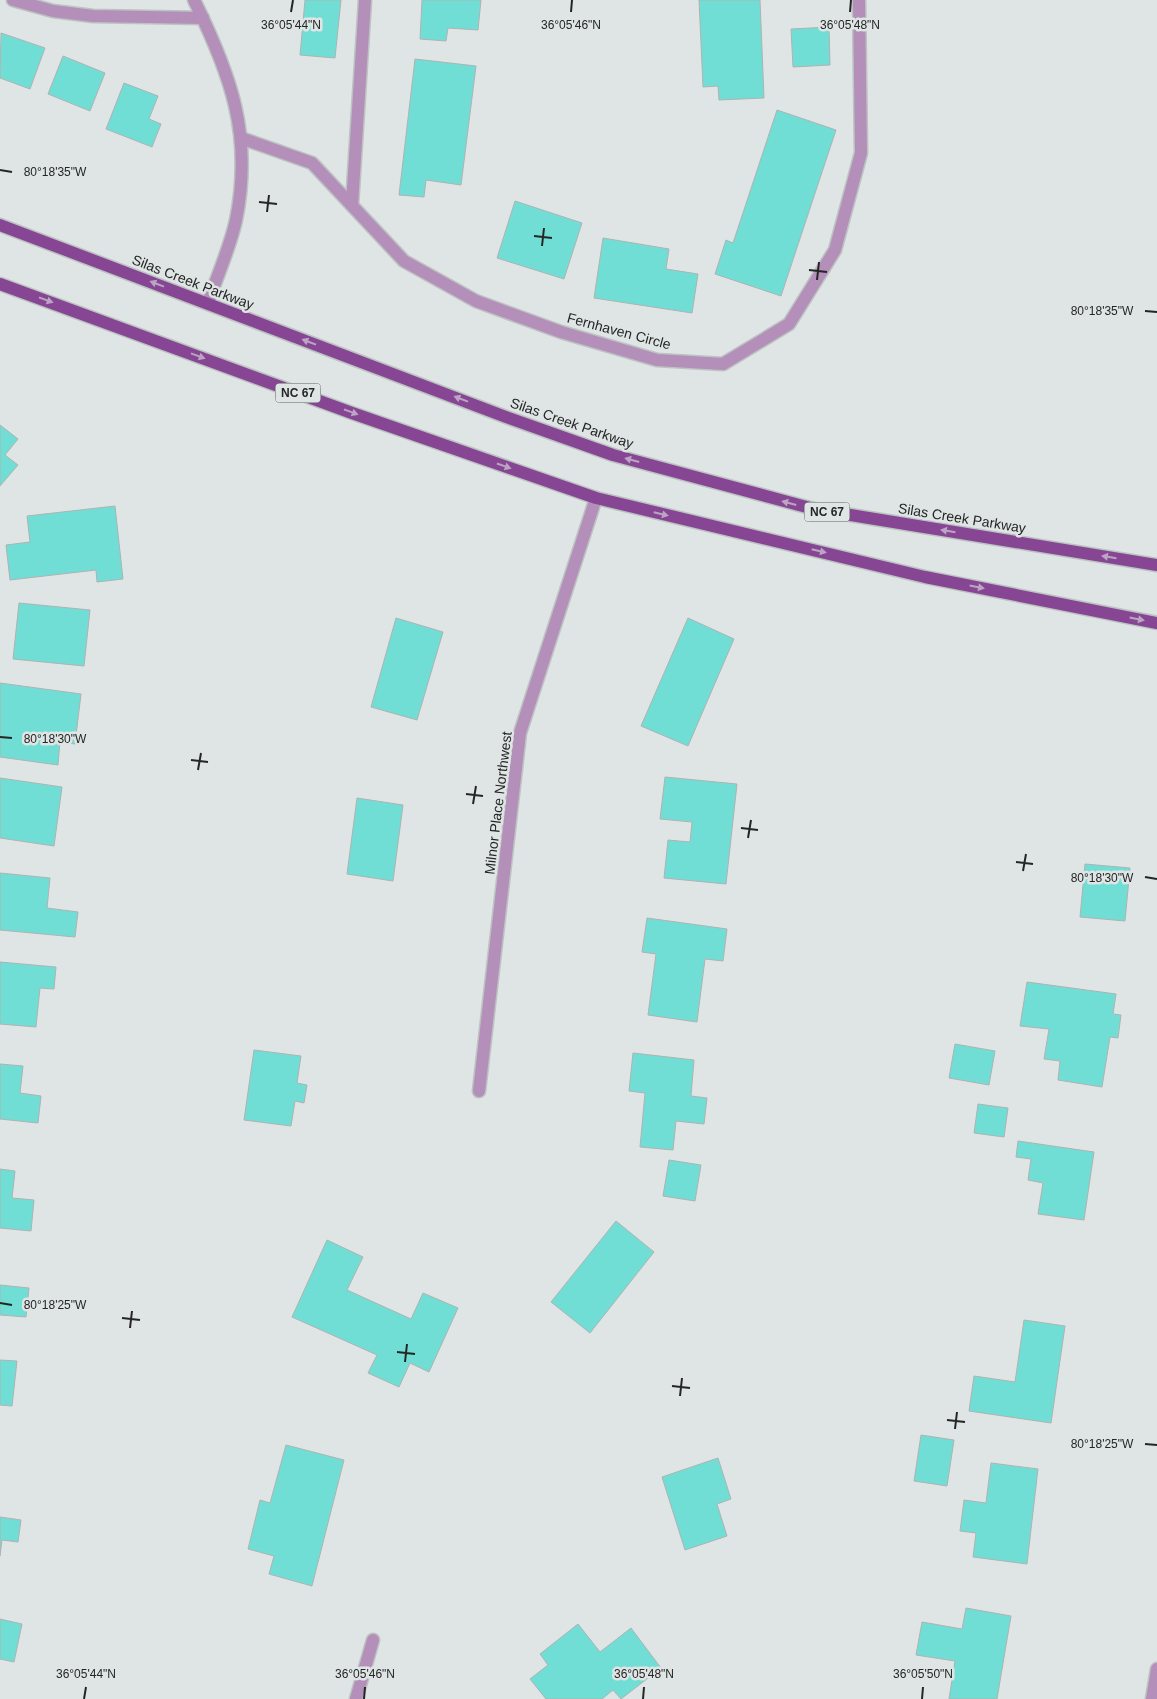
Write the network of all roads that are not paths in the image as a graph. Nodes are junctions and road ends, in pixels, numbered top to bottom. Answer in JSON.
{"nodes":[{"id":1,"x":13,"y":0,"type":"edge"},
{"id":2,"x":194,"y":0,"type":"edge"},
{"id":3,"x":365,"y":0,"type":"edge"},
{"id":4,"x":859,"y":0,"type":"edge"},
{"id":5,"x":203,"y":18,"type":"junction"},
{"id":6,"x":241,"y":138,"type":"junction"},
{"id":7,"x":352,"y":205,"type":"junction"},
{"id":8,"x":0,"y":225,"type":"edge"},
{"id":9,"x":0,"y":284,"type":"edge"},
{"id":10,"x":208,"y":303,"type":"junction"},
{"id":11,"x":596,"y":498,"type":"junction"},
{"id":12,"x":1157,"y":565,"type":"edge"},
{"id":13,"x":1157,"y":623,"type":"edge"},
{"id":14,"x":479,"y":1092,"type":"dead end"},
{"id":15,"x":373,"y":1640,"type":"dead end"},
{"id":16,"x":1157,"y":1668,"type":"edge"},
{"id":17,"x":356,"y":1699,"type":"edge"},
{"id":18,"x":1152,"y":1699,"type":"edge"}],
"edges":[{"from":1,"to":5,"type":"street"},
{"from":2,"to":5,"type":"street"},
{"from":3,"to":7,"type":"street"},
{"from":4,"to":7,"type":"street","name":"Fernhaven Circle"},
{"from":5,"to":6,"type":"street"},
{"from":6,"to":7,"type":"street","name":"Fernhaven Circle"},
{"from":6,"to":10,"type":"street"},
{"from":10,"to":8,"type":"main road","name":"Silas Creek Parkway","number":"NC 67","one_way":true},
{"from":9,"to":11,"type":"main road","number":"NC 67","one_way":true},
{"from":12,"to":10,"type":"main road","name":"Silas Creek Parkway","number":"NC 67","one_way":true},
{"from":11,"to":13,"type":"main road","number":"NC 67","one_way":true},
{"from":11,"to":14,"type":"street","name":"Milnor Place Northwest"},
{"from":15,"to":17,"type":"street"},
{"from":16,"to":18,"type":"street"}]}
